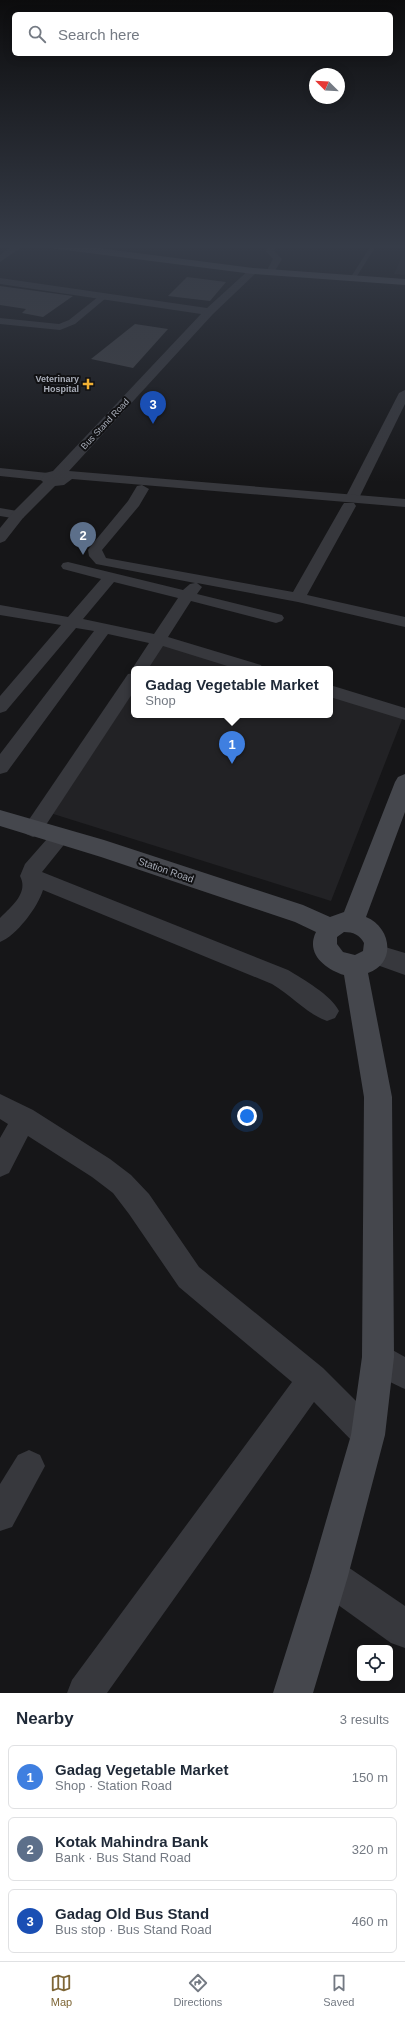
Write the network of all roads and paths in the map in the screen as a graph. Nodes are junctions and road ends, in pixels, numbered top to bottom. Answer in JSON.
{"nodes":[{"id":1,"x":30,"y":324,"type":"edge"},
{"id":2,"x":67,"y":324,"type":"edge"},
{"id":3,"x":198,"y":324,"type":"edge"},
{"id":4,"x":405,"y":394,"type":"edge"},
{"id":5,"x":0,"y":472,"type":"edge"},
{"id":6,"x":56,"y":478,"type":"junction"},
{"id":7,"x":142,"y":489,"type":"junction"},
{"id":8,"x":350,"y":502,"type":"junction"},
{"id":9,"x":405,"y":503,"type":"edge"},
{"id":10,"x":405,"y":510,"type":"edge"},
{"id":11,"x":0,"y":512,"type":"edge"},
{"id":12,"x":18,"y":515,"type":"junction"},
{"id":13,"x":0,"y":538,"type":"edge"},
{"id":14,"x":68,"y":566,"type":"dead end"},
{"id":15,"x":111,"y":576,"type":"junction"},
{"id":16,"x":201,"y":579,"type":"junction"},
{"id":17,"x":187,"y":596,"type":"junction"},
{"id":18,"x":298,"y":597,"type":"junction"},
{"id":19,"x":0,"y":610,"type":"edge"},
{"id":20,"x":276,"y":618,"type":"dead end"},
{"id":21,"x":71,"y":622,"type":"junction"},
{"id":22,"x":405,"y":622,"type":"edge"},
{"id":23,"x":104,"y":628,"type":"junction"},
{"id":24,"x":160,"y":640,"type":"junction"},
{"id":25,"x":142,"y":666,"type":"edge"},
{"id":26,"x":245,"y":666,"type":"edge"},
{"id":27,"x":131,"y":683,"type":"edge"},
{"id":28,"x":333,"y":692,"type":"edge"},
{"id":29,"x":0,"y":707,"type":"edge"},
{"id":30,"x":405,"y":714,"type":"edge"},
{"id":31,"x":0,"y":767,"type":"edge"},
{"id":32,"x":405,"y":782,"type":"edge"},
{"id":33,"x":0,"y":818,"type":"edge"},
{"id":34,"x":34,"y":829,"type":"junction"},
{"id":35,"x":61,"y":836,"type":"junction"},
{"id":36,"x":30,"y":876,"type":"junction"},
{"id":37,"x":341,"y":925,"type":"junction"},
{"id":38,"x":0,"y":933,"type":"edge"},
{"id":39,"x":365,"y":960,"type":"junction"},
{"id":40,"x":405,"y":964,"type":"edge"},
{"id":41,"x":327,"y":1011,"type":"dead end"},
{"id":42,"x":0,"y":1106,"type":"edge"},
{"id":43,"x":24,"y":1119,"type":"junction"},
{"id":44,"x":0,"y":1164,"type":"edge"},
{"id":45,"x":397,"y":1369,"type":"edge"},
{"id":46,"x":312,"y":1380,"type":"junction"},
{"id":47,"x":368,"y":1435,"type":"junction"},
{"id":48,"x":29,"y":1466,"type":"dead end"},
{"id":49,"x":0,"y":1515,"type":"edge"},
{"id":50,"x":329,"y":1576,"type":"junction"},
{"id":51,"x":405,"y":1628,"type":"edge"},
{"id":52,"x":85,"y":1693,"type":"edge"},
{"id":53,"x":293,"y":1693,"type":"edge"}],
"edges":[{"from":1,"to":2,"type":"street"},
{"from":3,"to":6,"type":"street","name":"Bus Stand Road"},
{"from":4,"to":8,"type":"street"},
{"from":5,"to":6,"type":"street"},
{"from":6,"to":7,"type":"street"},
{"from":6,"to":8,"type":"street"},
{"from":6,"to":12,"type":"street","name":"Bus Stand Road"},
{"from":7,"to":8,"type":"street"},
{"from":7,"to":16,"type":"street"},
{"from":8,"to":9,"type":"street"},
{"from":8,"to":10,"type":"street"},
{"from":8,"to":18,"type":"street"},
{"from":11,"to":12,"type":"street"},
{"from":12,"to":13,"type":"street","name":"Bus Stand Road"},
{"from":14,"to":15,"type":"street"},
{"from":15,"to":17,"type":"street"},
{"from":15,"to":21,"type":"street"},
{"from":16,"to":17,"type":"street"},
{"from":16,"to":18,"type":"street"},
{"from":17,"to":20,"type":"street"},
{"from":17,"to":24,"type":"street"},
{"from":18,"to":22,"type":"street"},
{"from":19,"to":21,"type":"street"},
{"from":21,"to":23,"type":"street"},
{"from":21,"to":29,"type":"street"},
{"from":23,"to":24,"type":"street"},
{"from":23,"to":31,"type":"street"},
{"from":24,"to":25,"type":"street"},
{"from":24,"to":26,"type":"street"},
{"from":27,"to":34,"type":"street"},
{"from":28,"to":30,"type":"street"},
{"from":32,"to":37,"type":"main road"},
{"from":33,"to":34,"type":"main road","name":"Station Road"},
{"from":34,"to":35,"type":"main road","name":"Station Road"},
{"from":35,"to":36,"type":"street"},
{"from":35,"to":37,"type":"main road","name":"Station Road"},
{"from":36,"to":38,"type":"street"},
{"from":36,"to":41,"type":"street"},
{"from":37,"to":39,"type":"main road"},
{"from":37,"to":39,"type":"main road"},
{"from":39,"to":40,"type":"street"},
{"from":39,"to":45,"type":"main road"},
{"from":42,"to":43,"type":"street"},
{"from":43,"to":44,"type":"street"},
{"from":43,"to":46,"type":"street"},
{"from":45,"to":47,"type":"main road"},
{"from":46,"to":47,"type":"street"},
{"from":46,"to":52,"type":"street"},
{"from":47,"to":50,"type":"main road"},
{"from":48,"to":49,"type":"street"},
{"from":50,"to":51,"type":"street"},
{"from":50,"to":53,"type":"main road"}]}
